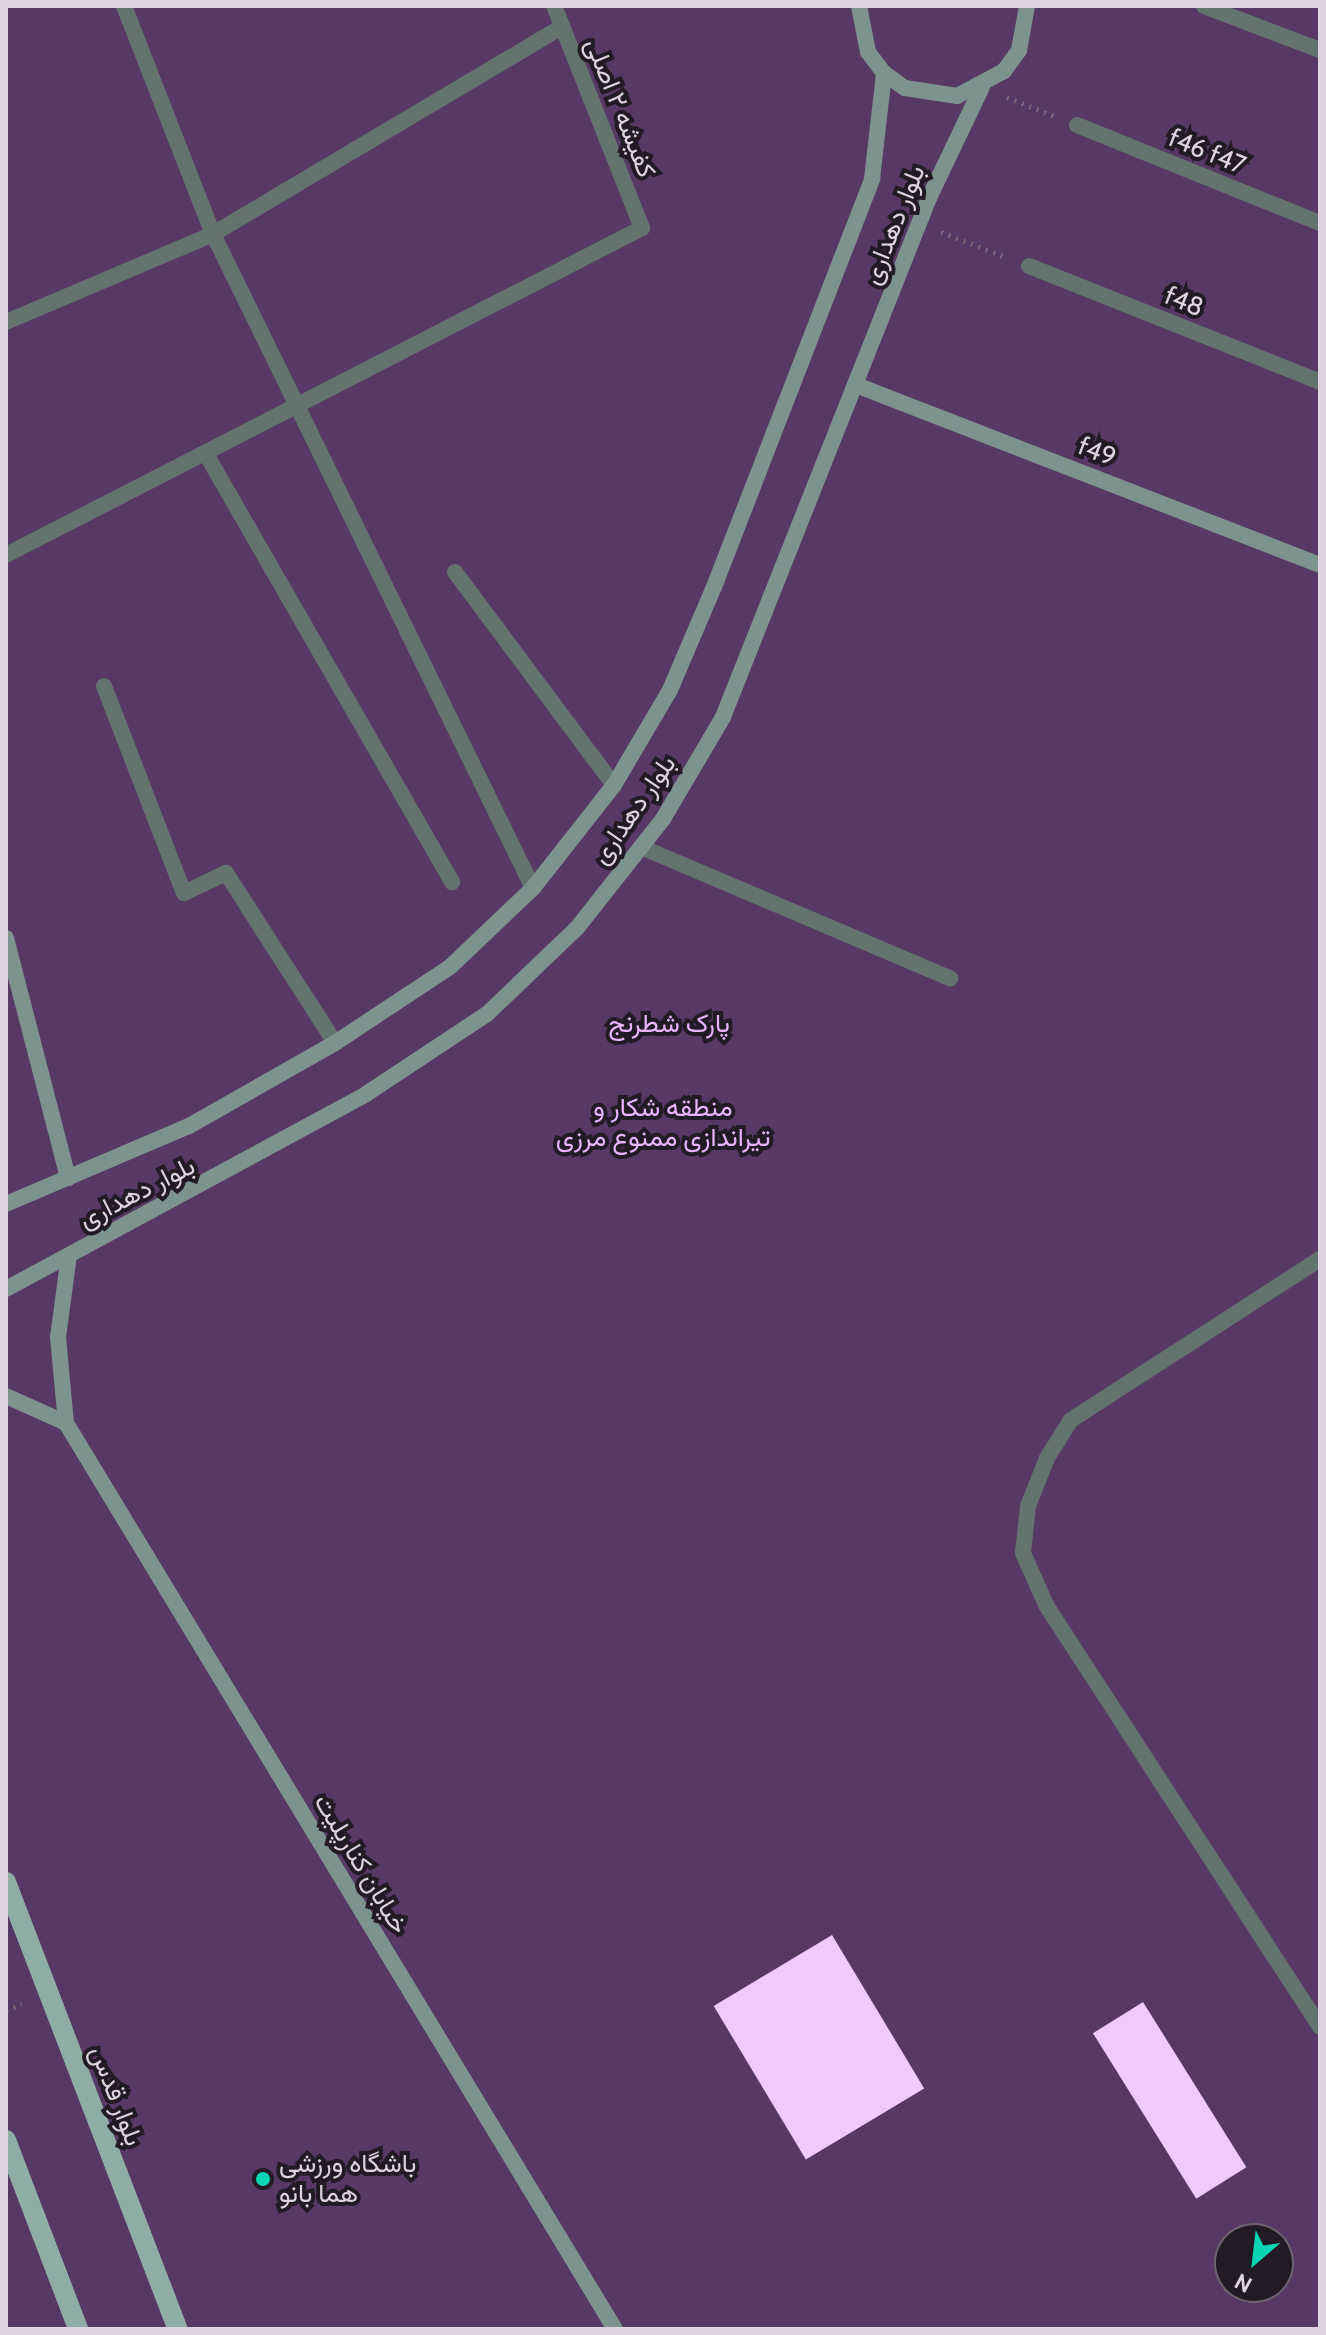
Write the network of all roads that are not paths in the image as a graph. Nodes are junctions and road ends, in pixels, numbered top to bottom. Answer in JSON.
{"nodes":[{"id":1,"x":124,"y":6,"type":"edge"},
{"id":2,"x":554,"y":6,"type":"edge"},
{"id":3,"x":859,"y":6,"type":"edge"},
{"id":4,"x":1027,"y":6,"type":"edge"},
{"id":5,"x":1204,"y":6,"type":"edge"},
{"id":6,"x":562,"y":27,"type":"junction"},
{"id":7,"x":1320,"y":50,"type":"edge"},
{"id":8,"x":884,"y":73,"type":"junction"},
{"id":9,"x":982,"y":87,"type":"junction"},
{"id":10,"x":1077,"y":125,"type":"road end"},
{"id":11,"x":1320,"y":223,"type":"edge"},
{"id":12,"x":213,"y":234,"type":"junction"},
{"id":13,"x":1029,"y":266,"type":"road end"},
{"id":14,"x":6,"y":322,"type":"edge"},
{"id":15,"x":1320,"y":382,"type":"edge"},
{"id":16,"x":856,"y":385,"type":"junction"},
{"id":17,"x":293,"y":405,"type":"junction"},
{"id":18,"x":206,"y":454,"type":"junction"},
{"id":19,"x":6,"y":555,"type":"edge"},
{"id":20,"x":1320,"y":565,"type":"edge"},
{"id":21,"x":455,"y":572,"type":"dead end"},
{"id":22,"x":104,"y":686,"type":"dead end"},
{"id":23,"x":614,"y":785,"type":"junction"},
{"id":24,"x":641,"y":847,"type":"junction"},
{"id":25,"x":452,"y":882,"type":"dead end"},
{"id":26,"x":533,"y":888,"type":"junction"},
{"id":27,"x":6,"y":938,"type":"edge"},
{"id":28,"x":950,"y":978,"type":"dead end"},
{"id":29,"x":335,"y":1043,"type":"junction"},
{"id":30,"x":68,"y":1178,"type":"junction"},
{"id":31,"x":6,"y":1204,"type":"edge"},
{"id":32,"x":69,"y":1255,"type":"junction"},
{"id":33,"x":1320,"y":1259,"type":"edge"},
{"id":34,"x":6,"y":1289,"type":"edge"},
{"id":35,"x":6,"y":1396,"type":"edge"},
{"id":36,"x":66,"y":1423,"type":"junction"},
{"id":37,"x":6,"y":1882,"type":"edge"},
{"id":38,"x":1320,"y":2027,"type":"edge"},
{"id":39,"x":6,"y":2140,"type":"edge"},
{"id":40,"x":78,"y":2329,"type":"edge"},
{"id":41,"x":178,"y":2329,"type":"edge"},
{"id":42,"x":615,"y":2329,"type":"edge"}],
"edges":[{"from":1,"to":12,"type":"street"},
{"from":2,"to":6,"type":"street","name":"کفیشه ۲ اصلی"},
{"from":3,"to":8,"type":"main road"},
{"from":4,"to":9,"type":"main road"},
{"from":5,"to":7,"type":"street"},
{"from":6,"to":12,"type":"street"},
{"from":6,"to":17,"type":"street","name":"کفیشه ۲ اصلی"},
{"from":8,"to":9,"type":"main road"},
{"from":8,"to":23,"type":"main road","name":"بلوار دهداری"},
{"from":9,"to":16,"type":"main road","name":"بلوار دهداری"},
{"from":10,"to":11,"type":"street","name":"f46 f47"},
{"from":12,"to":14,"type":"street"},
{"from":12,"to":17,"type":"street"},
{"from":13,"to":15,"type":"street","name":"f48"},
{"from":16,"to":20,"type":"main road","name":"f49"},
{"from":16,"to":24,"type":"main road","name":"بلوار دهداری"},
{"from":17,"to":18,"type":"street"},
{"from":17,"to":26,"type":"street"},
{"from":18,"to":19,"type":"street"},
{"from":18,"to":25,"type":"street"},
{"from":21,"to":23,"type":"street"},
{"from":22,"to":29,"type":"street"},
{"from":23,"to":26,"type":"main road","name":"بلوار دهداری"},
{"from":24,"to":28,"type":"street"},
{"from":24,"to":32,"type":"main road","name":"بلوار دهداری"},
{"from":26,"to":29,"type":"main road","name":"بلوار دهداری"},
{"from":27,"to":30,"type":"main road"},
{"from":29,"to":30,"type":"main road","name":"بلوار دهداری"},
{"from":30,"to":31,"type":"main road","name":"بلوار دهداری"},
{"from":32,"to":34,"type":"main road","name":"بلوار دهداری"},
{"from":32,"to":36,"type":"main road","name":"خیابان کنارپلیت"},
{"from":33,"to":38,"type":"street"},
{"from":35,"to":36,"type":"main road"},
{"from":36,"to":42,"type":"main road","name":"خیابان کنارپلیت"},
{"from":37,"to":41,"type":"main road","name":"بلوار قدس"},
{"from":39,"to":40,"type":"main road"}]}
